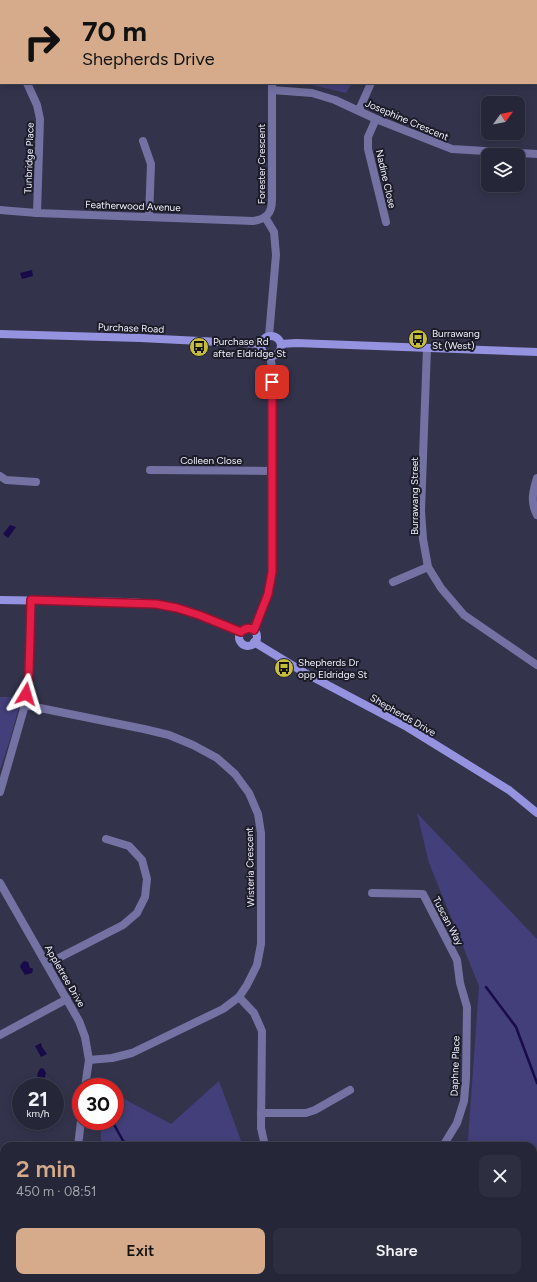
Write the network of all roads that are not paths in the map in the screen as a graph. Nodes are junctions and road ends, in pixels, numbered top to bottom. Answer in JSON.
{"nodes":[{"id":1,"x":27,"y":84,"type":"edge"},
{"id":2,"x":371,"y":84,"type":"edge"},
{"id":3,"x":272,"y":87,"type":"edge"},
{"id":4,"x":359,"y":110,"type":"junction"},
{"id":5,"x":376,"y":119,"type":"junction"},
{"id":6,"x":143,"y":141,"type":"dead end"},
{"id":7,"x":537,"y":154,"type":"edge"},
{"id":8,"x":0,"y":210,"type":"edge"},
{"id":9,"x":37,"y":213,"type":"junction"},
{"id":10,"x":149,"y":217,"type":"junction"},
{"id":11,"x":265,"y":217,"type":"junction"},
{"id":12,"x":386,"y":222,"type":"dead end"},
{"id":13,"x":0,"y":334,"type":"edge"},
{"id":14,"x":270,"y":336,"type":"junction"},
{"id":15,"x":261,"y":344,"type":"junction"},
{"id":16,"x":282,"y":344,"type":"junction"},
{"id":17,"x":427,"y":348,"type":"junction"},
{"id":18,"x":537,"y":352,"type":"edge"},
{"id":19,"x":270,"y":356,"type":"junction"},
{"id":20,"x":150,"y":470,"type":"dead end"},
{"id":21,"x":272,"y":471,"type":"junction"},
{"id":22,"x":0,"y":476,"type":"edge"},
{"id":23,"x":537,"y":478,"type":"edge"},
{"id":24,"x":36,"y":482,"type":"dead end"},
{"id":25,"x":537,"y":515,"type":"edge"},
{"id":26,"x":428,"y":567,"type":"junction"},
{"id":27,"x":393,"y":582,"type":"dead end"},
{"id":28,"x":0,"y":600,"type":"edge"},
{"id":29,"x":31,"y":600,"type":"junction"},
{"id":30,"x":254,"y":630,"type":"junction"},
{"id":31,"x":241,"y":632,"type":"junction"},
{"id":32,"x":254,"y":642,"type":"junction"},
{"id":33,"x":537,"y":665,"type":"edge"},
{"id":34,"x":25,"y":705,"type":"junction"},
{"id":35,"x":0,"y":792,"type":"edge"},
{"id":36,"x":537,"y":813,"type":"edge"},
{"id":37,"x":106,"y":839,"type":"dead end"},
{"id":38,"x":0,"y":883,"type":"edge"},
{"id":39,"x":372,"y":893,"type":"dead end"},
{"id":40,"x":47,"y":964,"type":"junction"},
{"id":41,"x":460,"y":983,"type":"joint"},
{"id":42,"x":239,"y":997,"type":"junction"},
{"id":43,"x":66,"y":999,"type":"junction"},
{"id":44,"x":0,"y":1035,"type":"edge"},
{"id":45,"x":89,"y":1060,"type":"junction"},
{"id":46,"x":86,"y":1078,"type":"edge"},
{"id":47,"x":350,"y":1090,"type":"dead end"},
{"id":48,"x":261,"y":1113,"type":"junction"},
{"id":49,"x":80,"y":1130,"type":"edge"},
{"id":50,"x":78,"y":1142,"type":"edge"},
{"id":51,"x":264,"y":1142,"type":"edge"},
{"id":52,"x":445,"y":1142,"type":"edge"}],
"edges":[{"from":1,"to":9,"type":"street","name":"Tunbridge Place"},
{"from":2,"to":4,"type":"street"},
{"from":3,"to":4,"type":"street","name":"Josephine Crescent"},
{"from":3,"to":11,"type":"street","name":"Forester Crescent"},
{"from":4,"to":5,"type":"street","name":"Josephine Crescent"},
{"from":5,"to":7,"type":"street","name":"Josephine Crescent"},
{"from":5,"to":12,"type":"street","name":"Nadine Close"},
{"from":6,"to":10,"type":"street"},
{"from":8,"to":9,"type":"street","name":"Featherwood Avenue"},
{"from":9,"to":10,"type":"street","name":"Featherwood Avenue"},
{"from":10,"to":11,"type":"street","name":"Featherwood Avenue"},
{"from":11,"to":14,"type":"street","name":"Forester Crescent"},
{"from":13,"to":15,"type":"main road","name":"Purchase Road"},
{"from":14,"to":15,"type":"main road"},
{"from":14,"to":16,"type":"main road"},
{"from":15,"to":19,"type":"main road"},
{"from":16,"to":17,"type":"main road"},
{"from":16,"to":19,"type":"main road"},
{"from":17,"to":18,"type":"main road"},
{"from":17,"to":26,"type":"street","name":"Burrawang Street"},
{"from":19,"to":21,"type":"street"},
{"from":20,"to":21,"type":"street","name":"Colleen Close"},
{"from":21,"to":30,"type":"street"},
{"from":22,"to":24,"type":"street"},
{"from":23,"to":25,"type":"street"},
{"from":26,"to":27,"type":"street"},
{"from":26,"to":33,"type":"street","name":"Burrawang Street"},
{"from":28,"to":29,"type":"main road"},
{"from":29,"to":31,"type":"main road"},
{"from":29,"to":34,"type":"street"},
{"from":30,"to":31,"type":"main road"},
{"from":30,"to":32,"type":"main road"},
{"from":31,"to":32,"type":"main road"},
{"from":32,"to":36,"type":"main road","name":"Shepherds Drive"},
{"from":34,"to":35,"type":"street"},
{"from":34,"to":42,"type":"street","name":"Wisteria Crescent"},
{"from":37,"to":40,"type":"street"},
{"from":38,"to":40,"type":"street","name":"Appletree Drive"},
{"from":39,"to":41,"type":"street","name":"Tuscan Way"},
{"from":40,"to":43,"type":"street","name":"Appletree Drive"},
{"from":41,"to":52,"type":"street","name":"Daphne Place"},
{"from":42,"to":45,"type":"street","name":"Wisteria Crescent"},
{"from":42,"to":48,"type":"street"},
{"from":43,"to":44,"type":"street"},
{"from":43,"to":45,"type":"street","name":"Appletree Drive"},
{"from":45,"to":46,"type":"street","name":"Appletree Drive"},
{"from":47,"to":48,"type":"street"},
{"from":48,"to":51,"type":"street"},
{"from":49,"to":50,"type":"street"}]}
